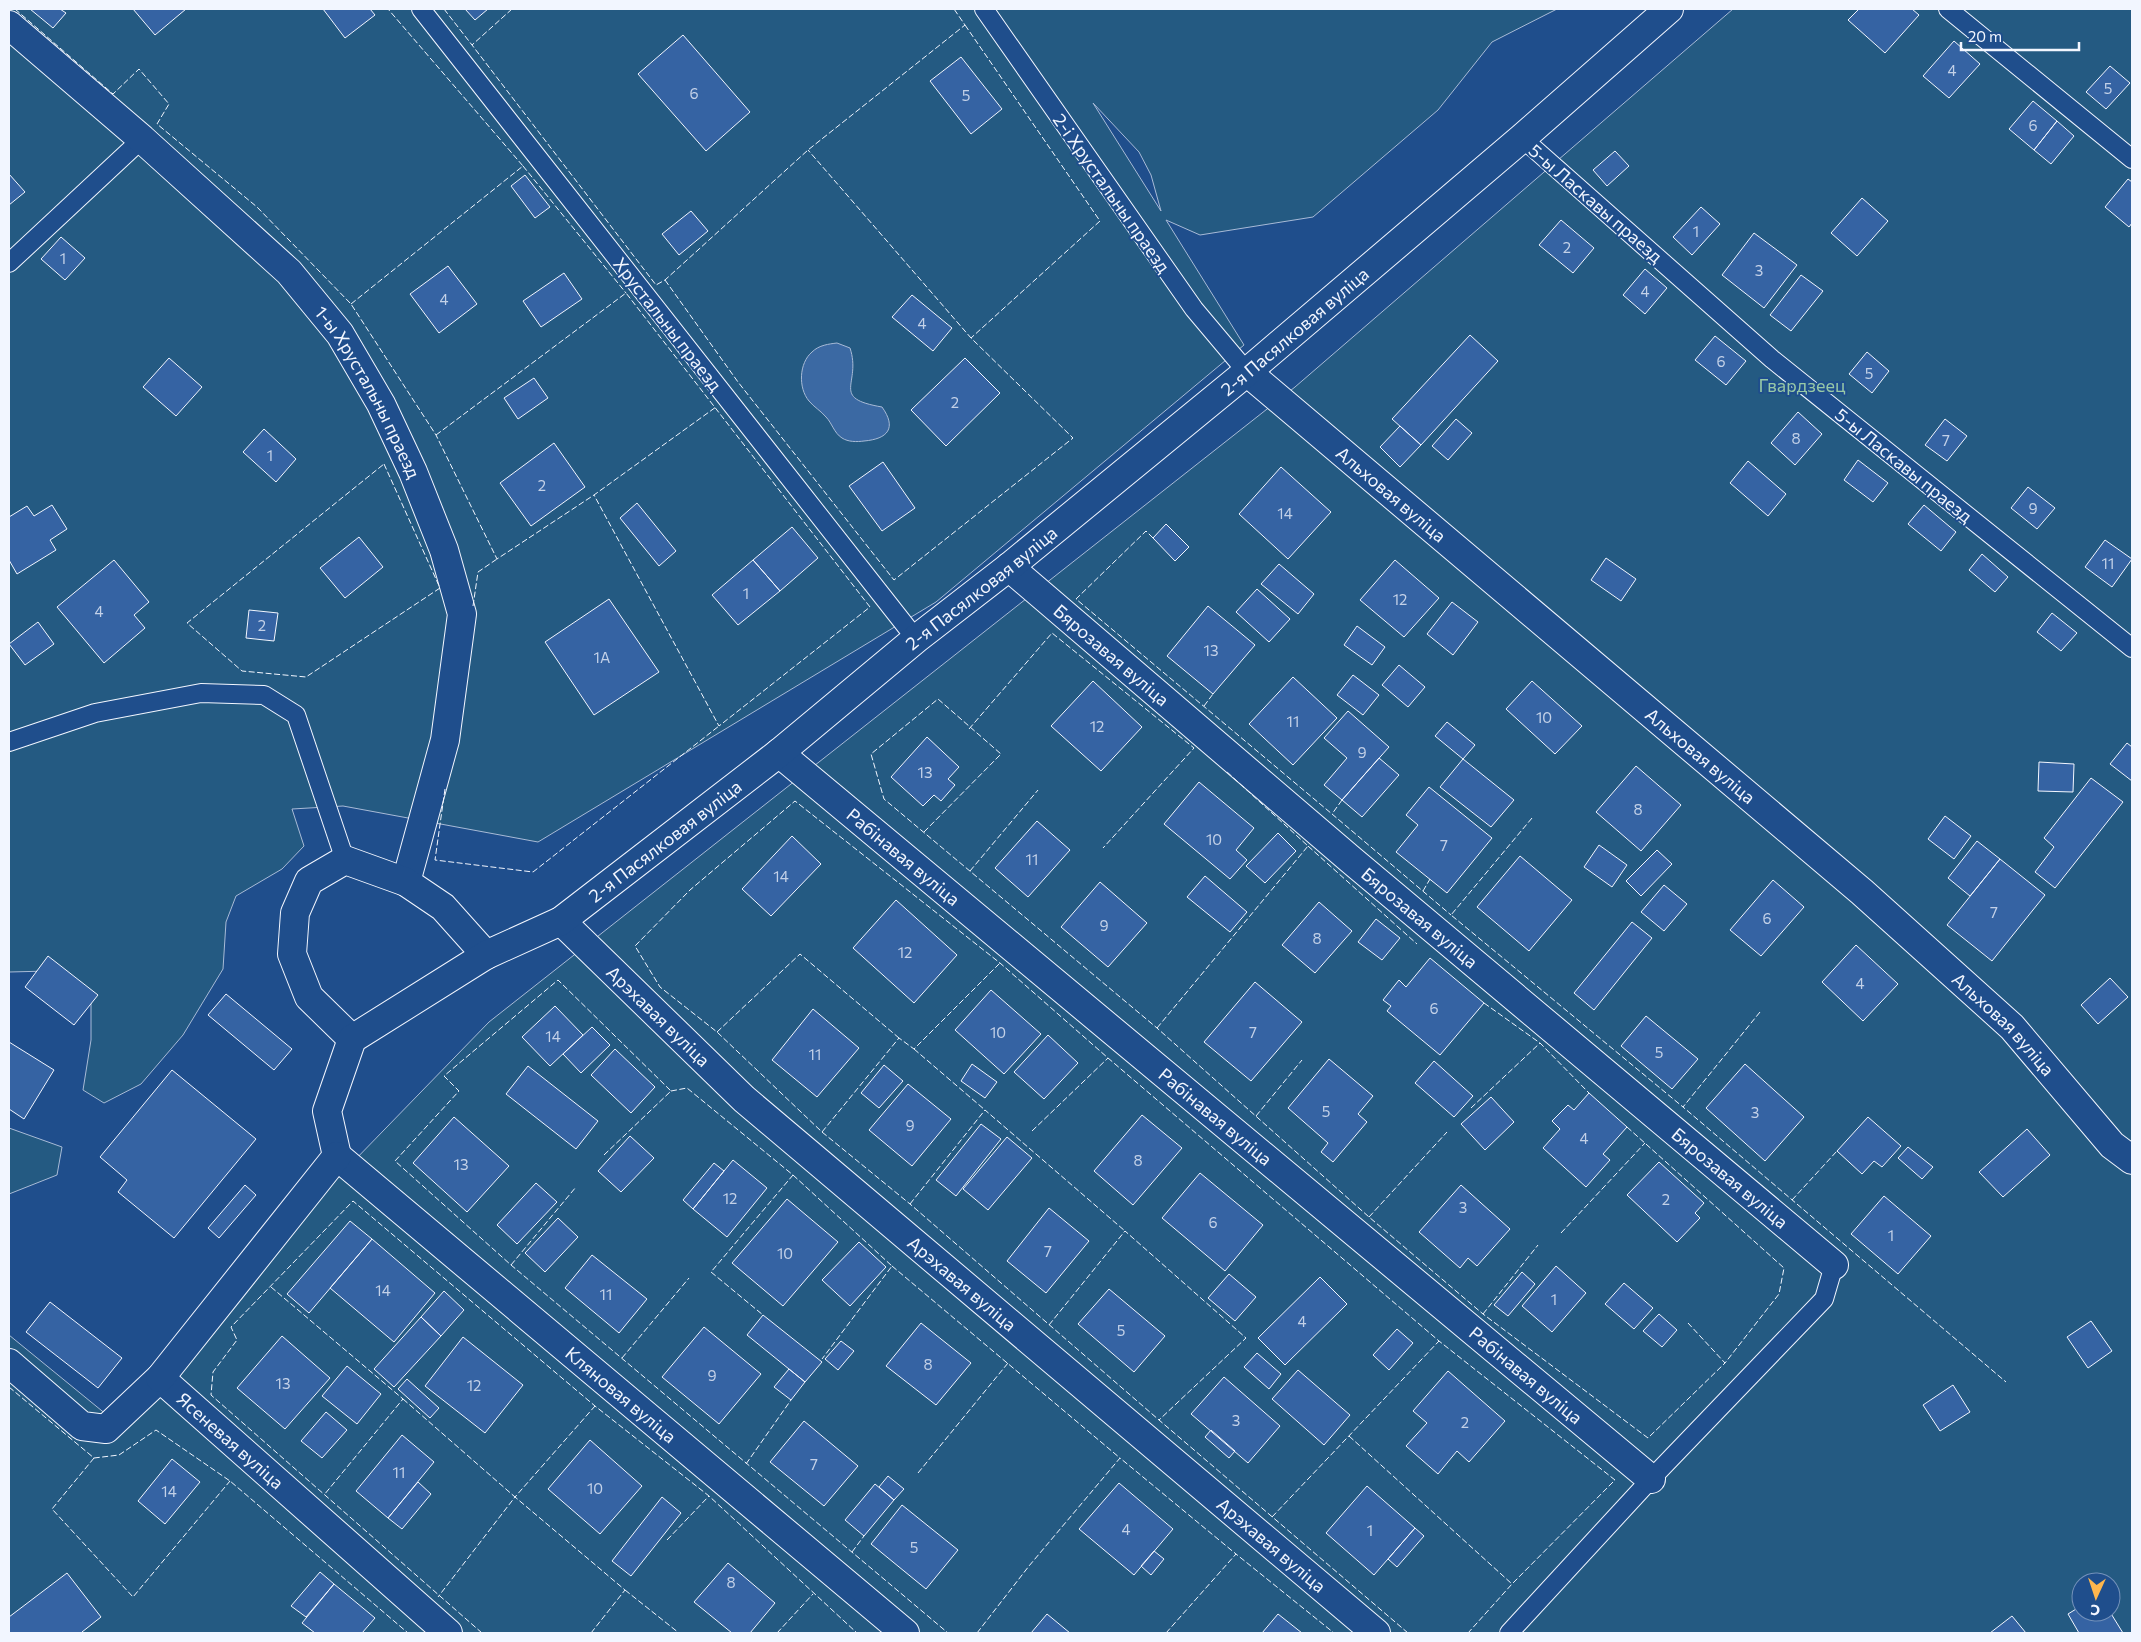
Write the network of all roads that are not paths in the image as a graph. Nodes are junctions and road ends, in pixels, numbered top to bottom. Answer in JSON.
{"nodes":[{"id":1,"x":420,"y":9,"type":"edge"},
{"id":2,"x":984,"y":9,"type":"edge"},
{"id":3,"x":1669,"y":9,"type":"edge"},
{"id":4,"x":1948,"y":9,"type":"edge"},
{"id":5,"x":9,"y":25,"type":"edge"},
{"id":6,"x":1522,"y":138,"type":"junction"},
{"id":7,"x":142,"y":139,"type":"junction"},
{"id":8,"x":2132,"y":159,"type":"edge"},
{"id":9,"x":9,"y":263,"type":"edge"},
{"id":10,"x":1247,"y":372,"type":"junction"},
{"id":11,"x":1009,"y":567,"type":"junction"},
{"id":12,"x":916,"y":639,"type":"junction"},
{"id":13,"x":2132,"y":648,"type":"edge"},
{"id":14,"x":9,"y":742,"type":"edge"},
{"id":15,"x":779,"y":753,"type":"junction"},
{"id":16,"x":345,"y":860,"type":"junction"},
{"id":17,"x":406,"y":882,"type":"junction"},
{"id":18,"x":561,"y":921,"type":"junction"},
{"id":19,"x":486,"y":956,"type":"junction"},
{"id":20,"x":352,"y":1039,"type":"junction"},
{"id":21,"x":337,"y":1156,"type":"junction"},
{"id":22,"x":2132,"y":1160,"type":"edge"},
{"id":23,"x":1834,"y":1264,"type":"joint"},
{"id":24,"x":9,"y":1363,"type":"edge"},
{"id":25,"x":160,"y":1378,"type":"junction"},
{"id":26,"x":1651,"y":1479,"type":"junction"},
{"id":27,"x":448,"y":1633,"type":"edge"},
{"id":28,"x":905,"y":1633,"type":"edge"},
{"id":29,"x":1376,"y":1633,"type":"edge"},
{"id":30,"x":1508,"y":1633,"type":"edge"}],
"edges":[{"from":1,"to":12,"type":"lane","name":"Хрустальны праезд"},
{"from":2,"to":10,"type":"lane","name":"2-і Хрустальны праезд"},
{"from":3,"to":6,"type":"street","name":"2-я Пасялковая вуліца"},
{"from":4,"to":8,"type":"lane"},
{"from":5,"to":7,"type":"street","name":"1-ы Хрустальны праезд"},
{"from":6,"to":10,"type":"street","name":"2-я Пасялковая вуліца"},
{"from":6,"to":13,"type":"lane","name":"5-ы Ласкавы праезд"},
{"from":7,"to":9,"type":"lane"},
{"from":7,"to":17,"type":"street","name":"1-ы Хрустальны праезд"},
{"from":10,"to":11,"type":"street","name":"2-я Пасялковая вуліца"},
{"from":10,"to":22,"type":"street","name":"Альховая вуліца"},
{"from":11,"to":12,"type":"street","name":"2-я Пасялковая вуліца"},
{"from":11,"to":23,"type":"street","name":"Бярозавая вуліца"},
{"from":12,"to":15,"type":"street","name":"2-я Пасялковая вуліца"},
{"from":14,"to":16,"type":"lane"},
{"from":15,"to":18,"type":"street","name":"2-я Пасялковая вуліца"},
{"from":15,"to":26,"type":"street","name":"Рабінавая вуліца"},
{"from":16,"to":17,"type":"street"},
{"from":16,"to":20,"type":"street"},
{"from":17,"to":19,"type":"street"},
{"from":18,"to":19,"type":"street","name":"2-я Пасялковая вуліца"},
{"from":18,"to":29,"type":"street","name":"Арэхавая вуліца"},
{"from":19,"to":20,"type":"street","name":"2-я Пасялковая вуліца"},
{"from":20,"to":21,"type":"street"},
{"from":21,"to":25,"type":"street"},
{"from":21,"to":28,"type":"street","name":"Кляновая вуліца"},
{"from":23,"to":26,"type":"lane"},
{"from":24,"to":25,"type":"street"},
{"from":25,"to":27,"type":"street","name":"Ясеневая вуліца"},
{"from":26,"to":30,"type":"lane"}]}
